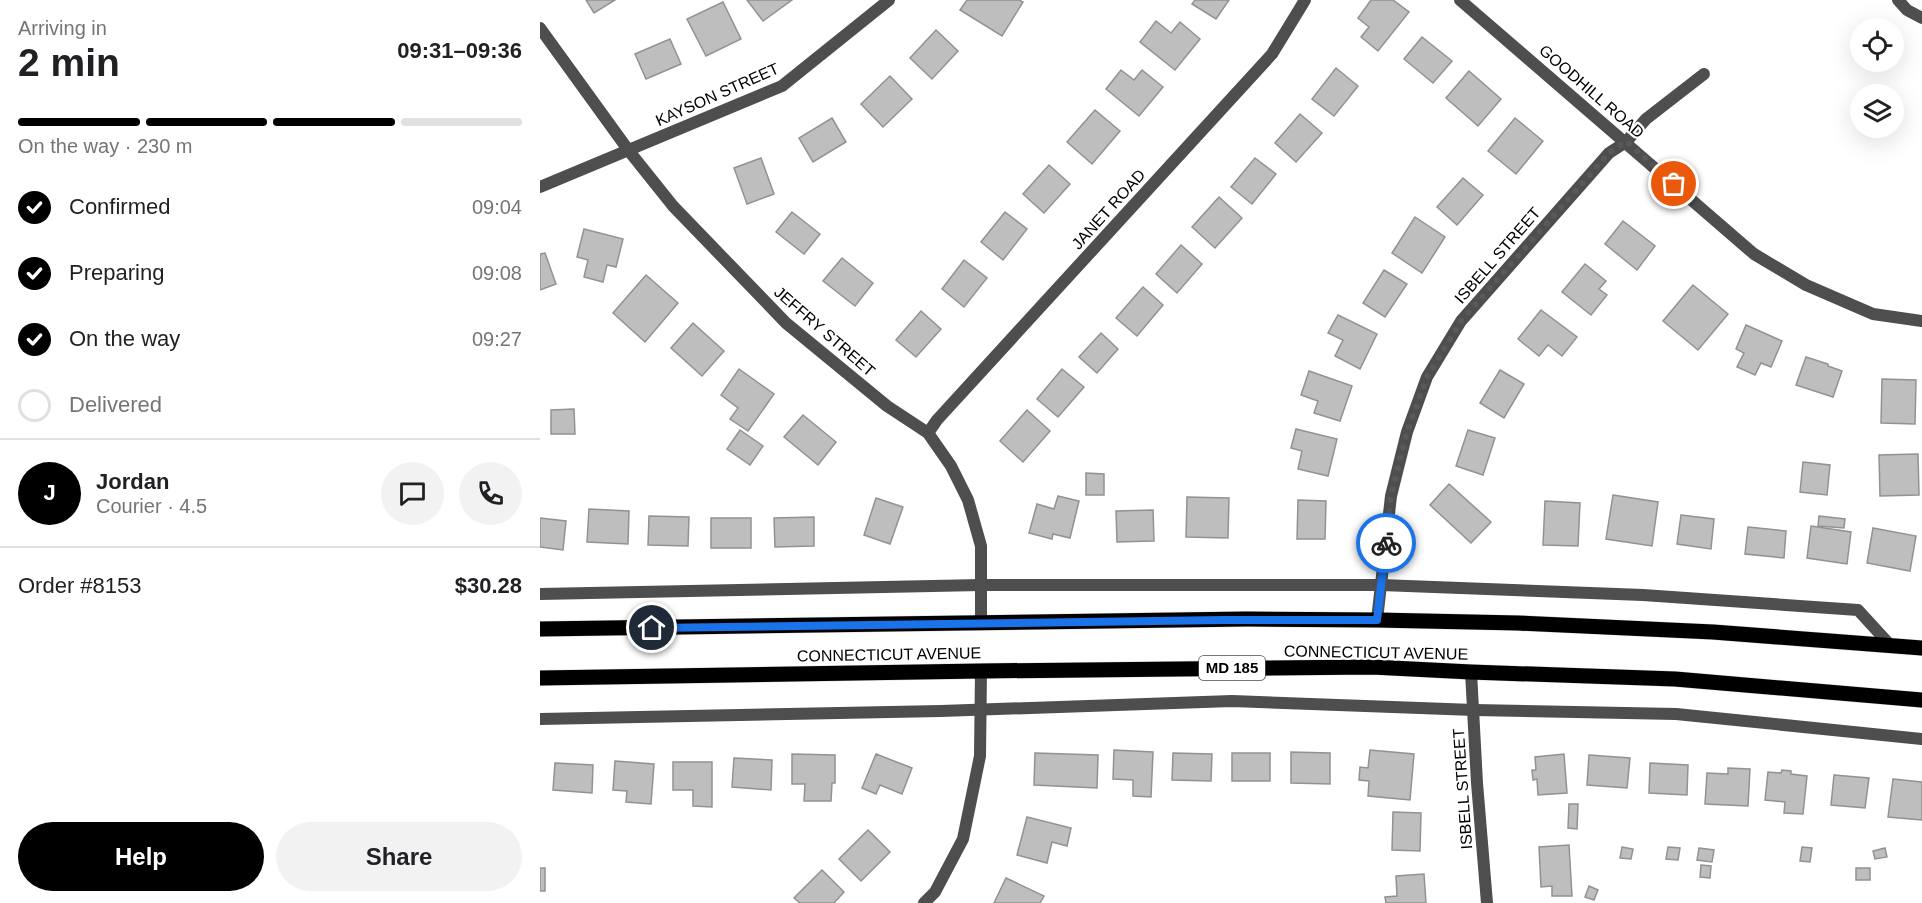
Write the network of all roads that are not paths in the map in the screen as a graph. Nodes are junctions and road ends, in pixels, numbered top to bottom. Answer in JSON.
{"nodes":[{"id":1,"x":890,"y":0,"type":"edge"},
{"id":2,"x":1305,"y":0,"type":"edge"},
{"id":3,"x":1460,"y":0,"type":"edge"},
{"id":4,"x":1898,"y":0,"type":"edge"},
{"id":5,"x":1922,"y":18,"type":"edge"},
{"id":6,"x":540,"y":28,"type":"edge"},
{"id":7,"x":1704,"y":74,"type":"dead end"},
{"id":8,"x":1626,"y":141,"type":"junction"},
{"id":9,"x":629,"y":151,"type":"junction"},
{"id":10,"x":540,"y":187,"type":"edge"},
{"id":11,"x":1922,"y":321,"type":"edge"},
{"id":12,"x":928,"y":434,"type":"junction"},
{"id":13,"x":981,"y":585,"type":"junction"},
{"id":14,"x":1381,"y":585,"type":"junction"},
{"id":15,"x":540,"y":594,"type":"edge"},
{"id":16,"x":1377,"y":620,"type":"junction"},
{"id":17,"x":981,"y":623,"type":"junction"},
{"id":18,"x":540,"y":630,"type":"edge"},
{"id":19,"x":1891,"y":646,"type":"junction"},
{"id":20,"x":1922,"y":648,"type":"edge"},
{"id":21,"x":981,"y":671,"type":"junction"},
{"id":22,"x":1472,"y":672,"type":"junction"},
{"id":23,"x":540,"y":678,"type":"edge"},
{"id":24,"x":1922,"y":700,"type":"edge"},
{"id":25,"x":980,"y":710,"type":"junction"},
{"id":26,"x":1474,"y":710,"type":"junction"},
{"id":27,"x":540,"y":719,"type":"edge"},
{"id":28,"x":1922,"y":739,"type":"edge"},
{"id":29,"x":924,"y":903,"type":"edge"},
{"id":30,"x":1487,"y":903,"type":"edge"}],
"edges":[{"from":1,"to":9,"type":"street","name":"KAYSON STREET"},
{"from":2,"to":12,"type":"street","name":"JANET ROAD"},
{"from":3,"to":8,"type":"street","name":"GOODHILL ROAD"},
{"from":4,"to":5,"type":"street"},
{"from":6,"to":9,"type":"street","name":"JEFFRY STREET"},
{"from":7,"to":8,"type":"street","name":"ISBELL STREET"},
{"from":8,"to":11,"type":"street","name":"GOODHILL ROAD"},
{"from":8,"to":14,"type":"street","name":"ISBELL STREET"},
{"from":9,"to":10,"type":"street","name":"KAYSON STREET"},
{"from":9,"to":12,"type":"street","name":"JEFFRY STREET"},
{"from":12,"to":13,"type":"street","name":"JEFFRY STREET"},
{"from":13,"to":14,"type":"street"},
{"from":13,"to":15,"type":"street"},
{"from":13,"to":17,"type":"street","name":"JEFFRY STREET"},
{"from":14,"to":16,"type":"street","name":"ISBELL STREET"},
{"from":14,"to":19,"type":"street"},
{"from":16,"to":17,"type":"main road","name":"CONNECTICUT AVENUE"},
{"from":16,"to":19,"type":"main road","name":"CONNECTICUT AVENUE"},
{"from":17,"to":18,"type":"main road","name":"CONNECTICUT AVENUE"},
{"from":19,"to":20,"type":"main road","name":"CONNECTICUT AVENUE"},
{"from":21,"to":22,"type":"main road","name":"CONNECTICUT AVENUE","number":"MD 185"},
{"from":21,"to":23,"type":"main road","name":"CONNECTICUT AVENUE","number":"MD 185"},
{"from":21,"to":25,"type":"street"},
{"from":22,"to":24,"type":"main road","name":"CONNECTICUT AVENUE","number":"MD 185"},
{"from":22,"to":26,"type":"street","name":"ISBELL STREET"},
{"from":25,"to":26,"type":"street"},
{"from":25,"to":27,"type":"street"},
{"from":25,"to":29,"type":"street"},
{"from":26,"to":28,"type":"street"},
{"from":26,"to":30,"type":"street","name":"ISBELL STREET"}]}
